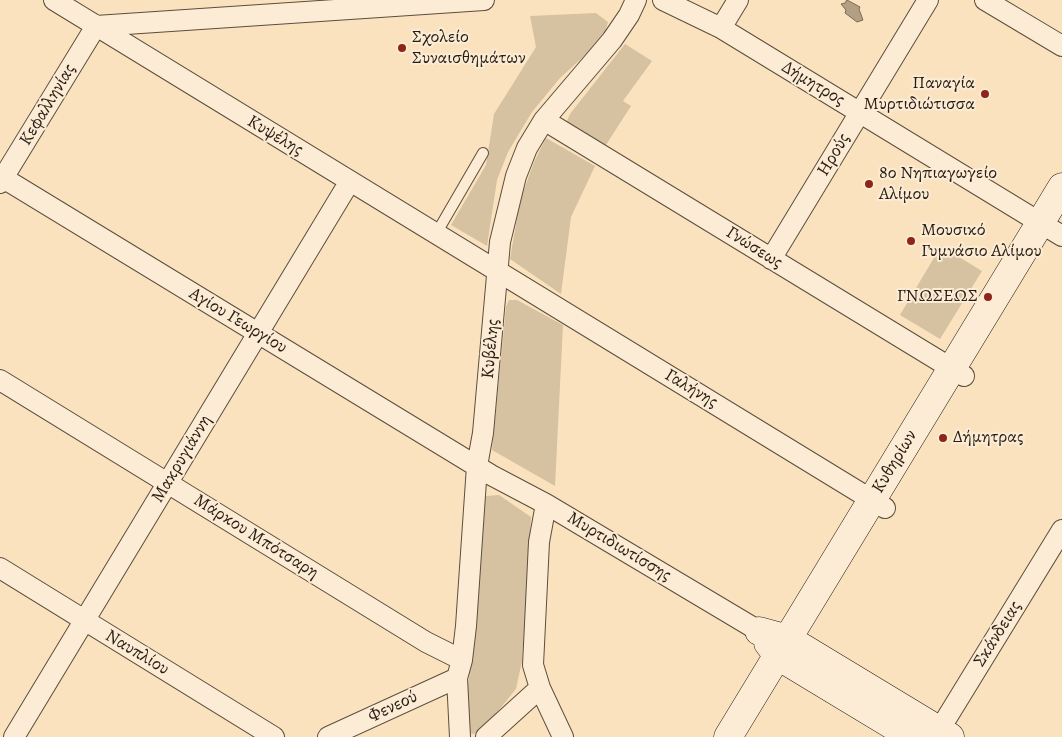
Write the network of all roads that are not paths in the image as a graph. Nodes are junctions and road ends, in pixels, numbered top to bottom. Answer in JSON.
{"nodes":[{"id":1,"x":54,"y":0,"type":"edge"},
{"id":2,"x":484,"y":0,"type":"edge"},
{"id":3,"x":636,"y":0,"type":"edge"},
{"id":4,"x":664,"y":0,"type":"edge"},
{"id":5,"x":738,"y":0,"type":"edge"},
{"id":6,"x":928,"y":0,"type":"edge"},
{"id":7,"x":985,"y":0,"type":"edge"},
{"id":8,"x":416,"y":2,"type":"edge"},
{"id":9,"x":96,"y":26,"type":"junction"},
{"id":10,"x":721,"y":28,"type":"junction"},
{"id":11,"x":1062,"y":46,"type":"edge"},
{"id":12,"x":859,"y":113,"type":"junction"},
{"id":13,"x":544,"y":120,"type":"junction"},
{"id":14,"x":483,"y":152,"type":"dead end"},
{"id":15,"x":1,"y":179,"type":"edge"},
{"id":16,"x":350,"y":181,"type":"junction"},
{"id":17,"x":1062,"y":187,"type":"edge"},
{"id":18,"x":1054,"y":227,"type":"edge"},
{"id":19,"x":436,"y":234,"type":"junction"},
{"id":20,"x":771,"y":259,"type":"junction"},
{"id":21,"x":497,"y":271,"type":"junction"},
{"id":22,"x":258,"y":333,"type":"junction"},
{"id":23,"x":958,"y":373,"type":"junction"},
{"id":24,"x":0,"y":380,"type":"edge"},
{"id":25,"x":477,"y":466,"type":"junction"},
{"id":26,"x":168,"y":483,"type":"junction"},
{"id":27,"x":878,"y":503,"type":"junction"},
{"id":28,"x":546,"y":504,"type":"junction"},
{"id":29,"x":1062,"y":530,"type":"edge"},
{"id":30,"x":0,"y":568,"type":"edge"},
{"id":31,"x":85,"y":620,"type":"junction"},
{"id":32,"x":759,"y":631,"type":"joint"},
{"id":33,"x":789,"y":651,"type":"junction"},
{"id":34,"x":460,"y":669,"type":"junction"},
{"id":35,"x":540,"y":688,"type":"junction"},
{"id":36,"x":941,"y":735,"type":"edge"},
{"id":37,"x":14,"y":737,"type":"edge"},
{"id":38,"x":274,"y":737,"type":"edge"},
{"id":39,"x":328,"y":737,"type":"edge"},
{"id":40,"x":460,"y":737,"type":"edge"},
{"id":41,"x":486,"y":737,"type":"edge"},
{"id":42,"x":563,"y":737,"type":"edge"},
{"id":43,"x":728,"y":737,"type":"edge"},
{"id":44,"x":744,"y":737,"type":"edge"},
{"id":45,"x":912,"y":737,"type":"edge"}],
"edges":[{"from":1,"to":9,"type":"street","name":"Κυψέλης"},
{"from":2,"to":8,"type":"street"},
{"from":3,"to":13,"type":"street","name":"Κυβέλης"},
{"from":4,"to":10,"type":"street","name":"Δήμητρος"},
{"from":5,"to":10,"type":"street"},
{"from":6,"to":12,"type":"street","name":"Ηρούς"},
{"from":7,"to":11,"type":"street"},
{"from":8,"to":9,"type":"street"},
{"from":9,"to":15,"type":"street","name":"Κεφαλληνίας"},
{"from":9,"to":16,"type":"street","name":"Κυψέλης"},
{"from":10,"to":12,"type":"street","name":"Δήμητρος"},
{"from":12,"to":18,"type":"street","name":"Δήμητρος"},
{"from":12,"to":20,"type":"street","name":"Ηρούς"},
{"from":13,"to":20,"type":"street","name":"Γνώσεως"},
{"from":13,"to":21,"type":"street","name":"Κυβέλης"},
{"from":14,"to":19,"type":"lane"},
{"from":15,"to":22,"type":"street","name":"Αγίου Γεωργίου"},
{"from":16,"to":19,"type":"street","name":"Κυψέλης"},
{"from":16,"to":22,"type":"street","name":"Μακρυγιάννη"},
{"from":17,"to":18,"type":"street","name":"Κυθηρίων"},
{"from":18,"to":23,"type":"street","name":"Κυθηρίων"},
{"from":19,"to":21,"type":"street","name":"Κυψέλης"},
{"from":20,"to":23,"type":"street","name":"Γνώσεως"},
{"from":21,"to":25,"type":"street","name":"Κυβέλης"},
{"from":21,"to":27,"type":"street","name":"Γαλήνης"},
{"from":22,"to":25,"type":"street","name":"Αγίου Γεωργίου"},
{"from":22,"to":26,"type":"street","name":"Μακρυγιάννη"},
{"from":23,"to":27,"type":"street","name":"Κυθηρίων"},
{"from":24,"to":26,"type":"street","name":"Μάρκου Μπότσαρη"},
{"from":25,"to":28,"type":"street","name":"Μυρτιδιωτίσσης"},
{"from":25,"to":34,"type":"street","name":"Κυβέλης"},
{"from":26,"to":31,"type":"street","name":"Μακρυγιάννη"},
{"from":26,"to":34,"type":"street","name":"Μάρκου Μπότσαρη"},
{"from":27,"to":33,"type":"street","name":"Κυθηρίων"},
{"from":28,"to":32,"type":"street","name":"Μυρτιδιωτίσσης"},
{"from":28,"to":35,"type":"street"},
{"from":29,"to":36,"type":"street","name":"Σκάνδειας"},
{"from":30,"to":31,"type":"street","name":"Ναυπλίου"},
{"from":31,"to":37,"type":"street","name":"Μακρυγιάννη"},
{"from":31,"to":38,"type":"street","name":"Ναυπλίου"},
{"from":32,"to":33,"type":"street","name":"Μυρτιδιωτίσσης"},
{"from":33,"to":36,"type":"street","name":"Μυρτιδιωτίσσης"},
{"from":33,"to":43,"type":"street","name":"Κυθηρίων"},
{"from":33,"to":44,"type":"street","name":"Κυθηρίων"},
{"from":33,"to":45,"type":"street","name":"Μυρτιδιωτίσσης"},
{"from":34,"to":39,"type":"street","name":"Φενεού"},
{"from":34,"to":40,"type":"street","name":"Κυβέλης"},
{"from":35,"to":41,"type":"street"},
{"from":35,"to":42,"type":"street"}]}
